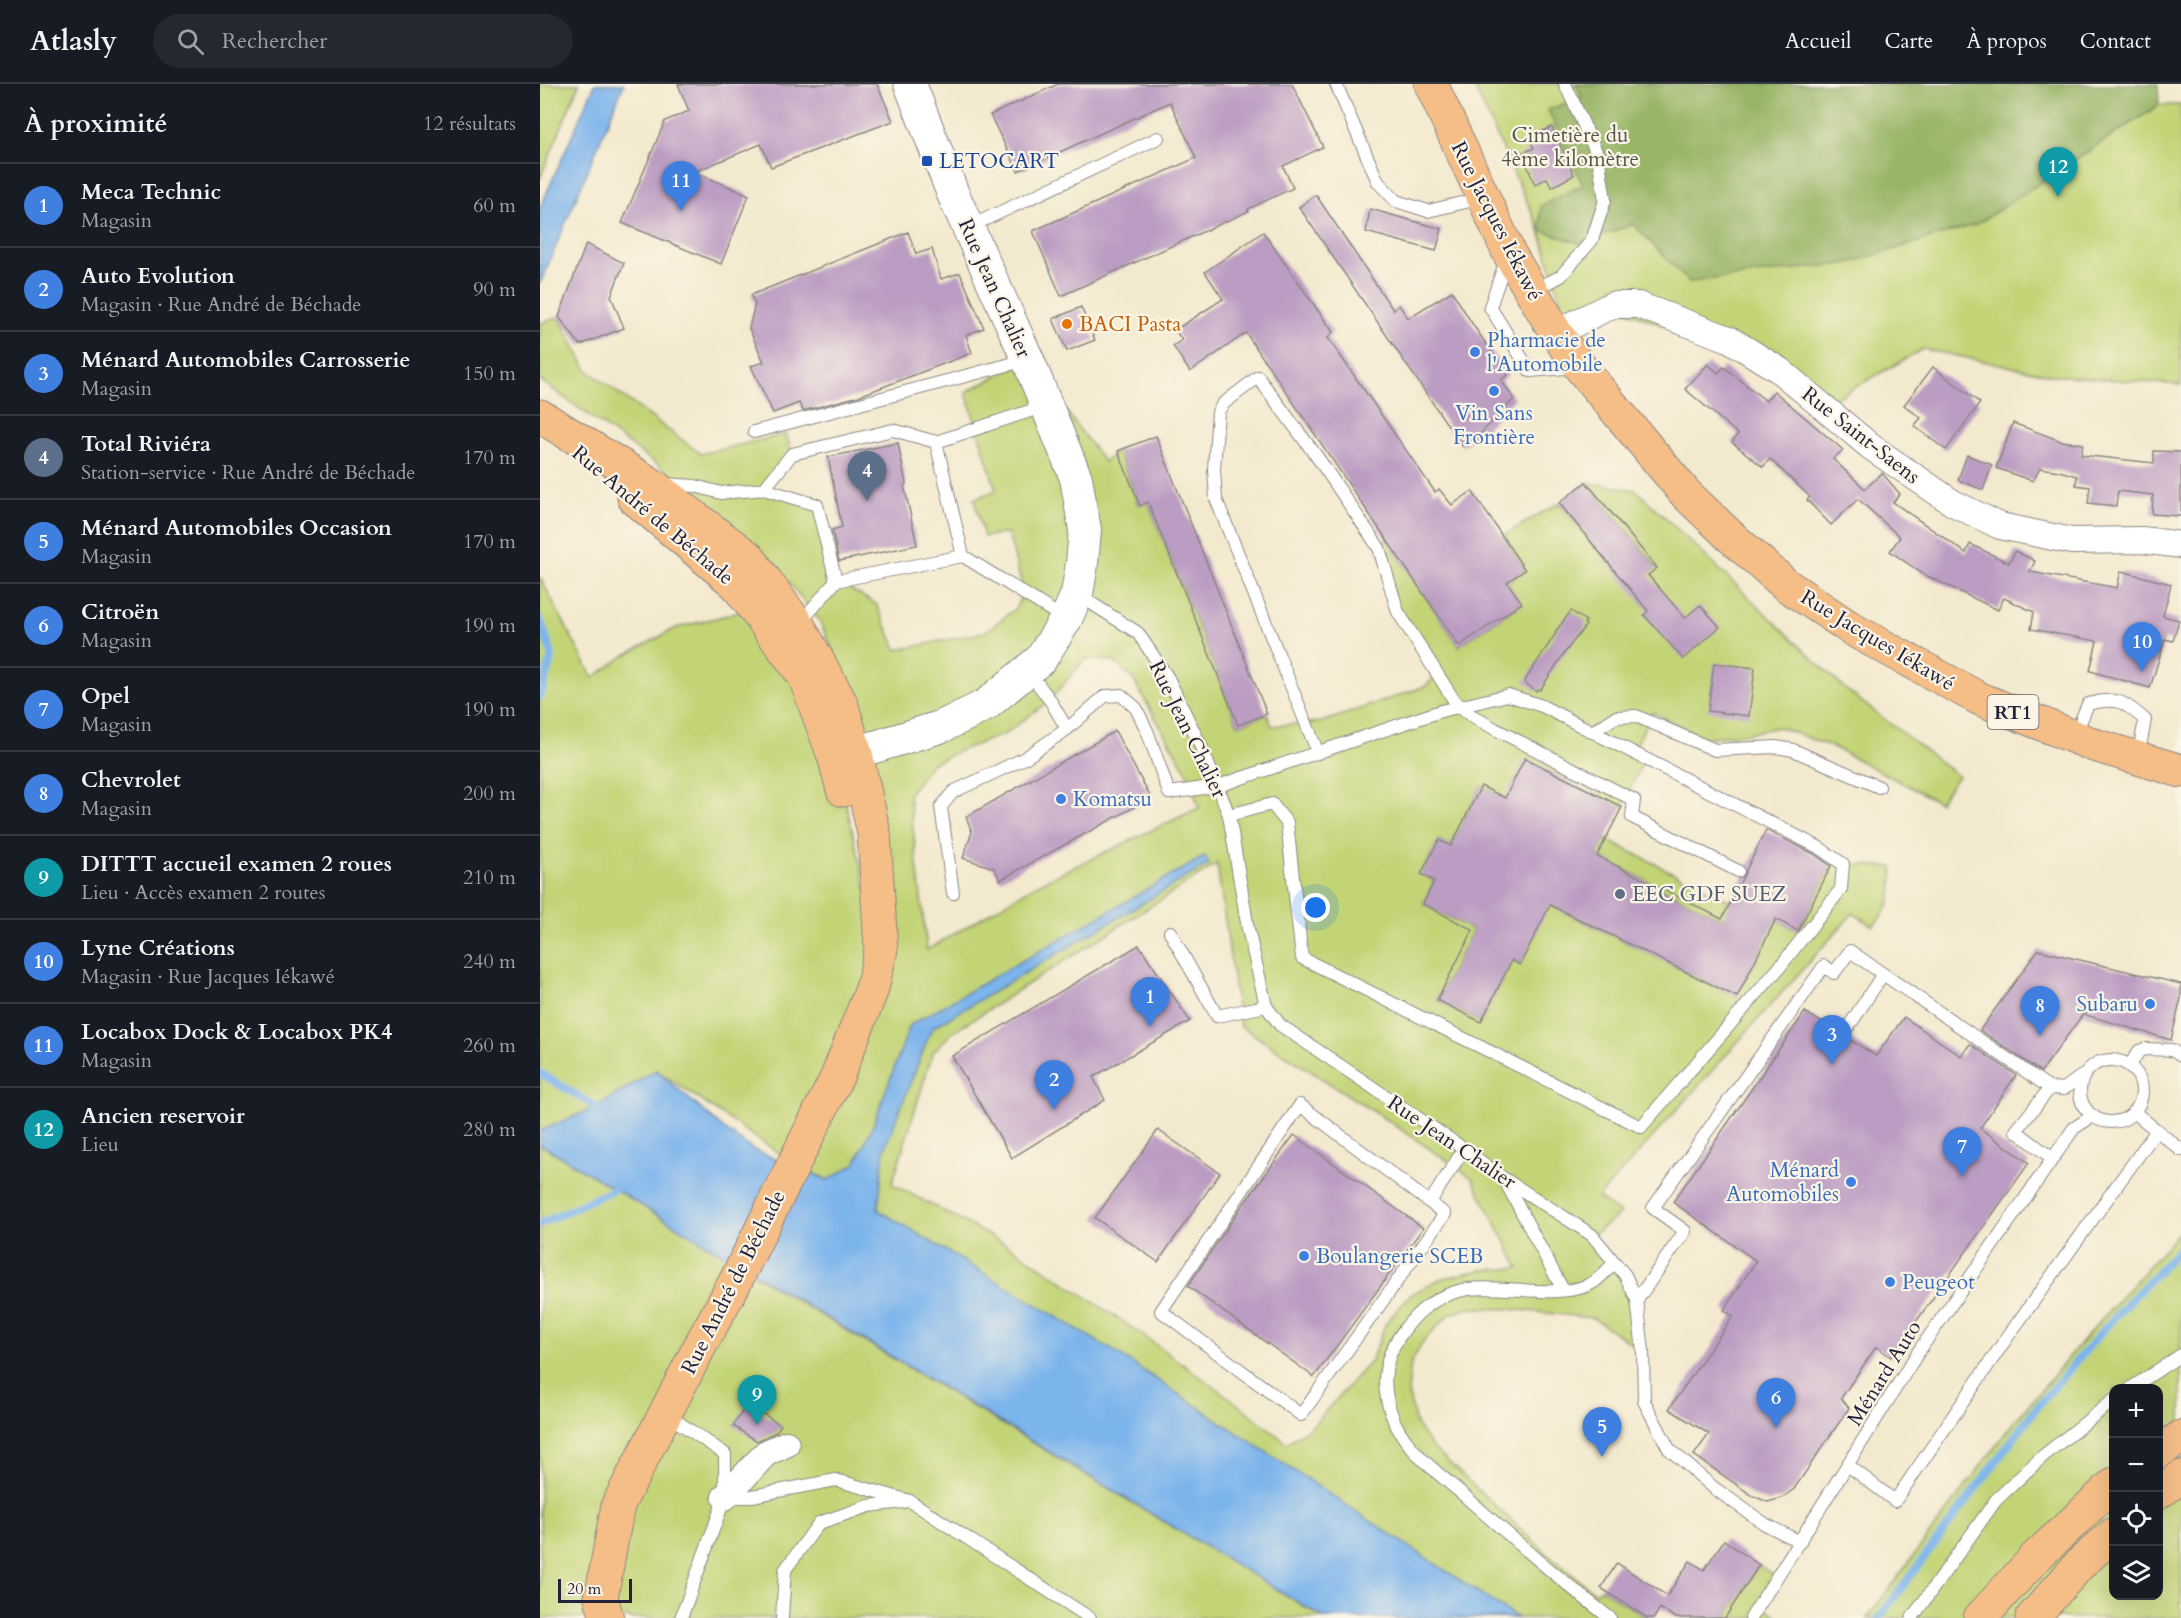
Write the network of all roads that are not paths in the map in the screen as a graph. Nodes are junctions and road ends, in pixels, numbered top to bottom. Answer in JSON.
{"nodes":[{"id":1,"x":910,"y":84,"type":"edge"},
{"id":2,"x":1336,"y":84,"type":"edge"},
{"id":3,"x":1431,"y":84,"type":"edge"},
{"id":4,"x":1565,"y":84,"type":"edge"},
{"id":5,"x":1158,"y":138,"type":"dead end"},
{"id":6,"x":1482,"y":198,"type":"junction"},
{"id":7,"x":968,"y":228,"type":"junction"},
{"id":8,"x":1509,"y":253,"type":"junction"},
{"id":9,"x":1531,"y":292,"type":"junction"},
{"id":10,"x":1556,"y":333,"type":"junction"},
{"id":11,"x":1028,"y":360,"type":"junction"},
{"id":12,"x":1580,"y":367,"type":"junction"},
{"id":13,"x":1046,"y":406,"type":"junction"},
{"id":14,"x":540,"y":416,"type":"edge"},
{"id":15,"x":540,"y":421,"type":"edge"},
{"id":16,"x":754,"y":432,"type":"dead end"},
{"id":17,"x":936,"y":442,"type":"junction"},
{"id":18,"x":651,"y":483,"type":"junction"},
{"id":19,"x":764,"y":489,"type":"junction"},
{"id":20,"x":2181,"y":545,"type":"edge"},
{"id":21,"x":963,"y":555,"type":"junction"},
{"id":22,"x":836,"y":581,"type":"junction"},
{"id":23,"x":1072,"y":606,"type":"junction"},
{"id":24,"x":798,"y":625,"type":"junction"},
{"id":25,"x":1028,"y":671,"type":"junction"},
{"id":26,"x":1459,"y":708,"type":"junction"},
{"id":27,"x":1067,"y":729,"type":"junction"},
{"id":28,"x":1592,"y":732,"type":"junction"},
{"id":29,"x":2074,"y":737,"type":"junction"},
{"id":30,"x":1318,"y":753,"type":"junction"},
{"id":31,"x":846,"y":756,"type":"junction"},
{"id":32,"x":2138,"y":758,"type":"junction"},
{"id":33,"x":2181,"y":771,"type":"edge"},
{"id":34,"x":1218,"y":786,"type":"junction"},
{"id":35,"x":1880,"y":787,"type":"dead end"},
{"id":36,"x":1229,"y":815,"type":"junction"},
{"id":37,"x":1738,"y":871,"type":"dead end"},
{"id":38,"x":953,"y":893,"type":"dead end"},
{"id":39,"x":1170,"y":932,"type":"dead end"},
{"id":40,"x":1883,"y":974,"type":"junction"},
{"id":41,"x":1266,"y":1006,"type":"junction"},
{"id":42,"x":1849,"y":1026,"type":"dead end"},
{"id":43,"x":2181,"y":1056,"type":"edge"},
{"id":44,"x":2130,"y":1065,"type":"junction"},
{"id":45,"x":2085,"y":1073,"type":"junction"},
{"id":46,"x":2050,"y":1089,"type":"junction"},
{"id":47,"x":2134,"y":1112,"type":"junction"},
{"id":48,"x":2092,"y":1116,"type":"junction"},
{"id":49,"x":2157,"y":1130,"type":"junction"},
{"id":50,"x":1464,"y":1149,"type":"junction"},
{"id":51,"x":2181,"y":1150,"type":"edge"},
{"id":52,"x":2052,"y":1158,"type":"junction"},
{"id":53,"x":1503,"y":1178,"type":"junction"},
{"id":54,"x":1430,"y":1202,"type":"junction"},
{"id":55,"x":1614,"y":1263,"type":"junction"},
{"id":56,"x":1563,"y":1290,"type":"junction"},
{"id":57,"x":1636,"y":1300,"type":"junction"},
{"id":58,"x":2181,"y":1355,"type":"edge"},
{"id":59,"x":2138,"y":1384,"type":"edge"},
{"id":60,"x":2109,"y":1404,"type":"edge"},
{"id":61,"x":665,"y":1414,"type":"junction"},
{"id":62,"x":2181,"y":1437,"type":"edge"},
{"id":63,"x":786,"y":1444,"type":"dead end"},
{"id":64,"x":2163,"y":1449,"type":"edge"},
{"id":65,"x":1849,"y":1466,"type":"junction"},
{"id":66,"x":2181,"y":1478,"type":"edge"},
{"id":67,"x":2109,"y":1489,"type":"edge"},
{"id":68,"x":2160,"y":1492,"type":"edge"},
{"id":69,"x":725,"y":1497,"type":"junction"},
{"id":70,"x":910,"y":1501,"type":"junction"},
{"id":71,"x":2109,"y":1538,"type":"edge"},
{"id":72,"x":1800,"y":1542,"type":"junction"},
{"id":73,"x":607,"y":1618,"type":"edge"},
{"id":74,"x":681,"y":1618,"type":"edge"},
{"id":75,"x":782,"y":1618,"type":"edge"},
{"id":76,"x":1090,"y":1618,"type":"edge"},
{"id":77,"x":1610,"y":1618,"type":"edge"},
{"id":78,"x":1752,"y":1618,"type":"edge"},
{"id":79,"x":1912,"y":1618,"type":"edge"},
{"id":80,"x":1980,"y":1618,"type":"edge"},
{"id":81,"x":2032,"y":1618,"type":"edge"}],
"edges":[{"from":1,"to":7,"type":"street","name":"Rue Jean Chalier"},
{"from":2,"to":6,"type":"lane"},
{"from":3,"to":6,"type":"main road","name":"Rue Jacques Iékawé","number":"RT1"},
{"from":4,"to":9,"type":"lane"},
{"from":5,"to":7,"type":"lane"},
{"from":6,"to":8,"type":"main road","name":"Rue Jacques Iékawé","number":"RT1"},
{"from":7,"to":11,"type":"street","name":"Rue Jean Chalier"},
{"from":8,"to":9,"type":"main road","name":"Rue Jacques Iékawé","number":"RT1"},
{"from":8,"to":12,"type":"lane"},
{"from":9,"to":10,"type":"main road","name":"Rue Jacques Iékawé","number":"RT1"},
{"from":10,"to":12,"type":"main road","name":"Rue Jacques Iékawé","number":"RT1"},
{"from":10,"to":20,"type":"street","name":"Rue Saint-Saens"},
{"from":11,"to":13,"type":"street","name":"Rue Jean Chalier"},
{"from":11,"to":16,"type":"lane"},
{"from":12,"to":29,"type":"main road","name":"Rue Jacques Iékawé","number":"RT1"},
{"from":13,"to":17,"type":"lane"},
{"from":13,"to":23,"type":"street","name":"Rue Jean Chalier"},
{"from":14,"to":18,"type":"main road","name":"Rue André de Béchade"},
{"from":15,"to":31,"type":"main road","name":"Rue André de Béchade"},
{"from":17,"to":19,"type":"lane"},
{"from":17,"to":21,"type":"lane"},
{"from":18,"to":19,"type":"lane"},
{"from":18,"to":24,"type":"main road","name":"Rue André de Béchade"},
{"from":19,"to":22,"type":"lane"},
{"from":21,"to":22,"type":"lane"},
{"from":21,"to":23,"type":"lane"},
{"from":22,"to":24,"type":"lane"},
{"from":23,"to":25,"type":"street"},
{"from":23,"to":34,"type":"lane","name":"Rue Jean Chalier"},
{"from":24,"to":31,"type":"main road","name":"Rue André de Béchade"},
{"from":25,"to":27,"type":"lane"},
{"from":25,"to":31,"type":"street"},
{"from":26,"to":28,"type":"lane"},
{"from":26,"to":30,"type":"lane"},
{"from":26,"to":30,"type":"lane"},
{"from":26,"to":37,"type":"lane"},
{"from":27,"to":34,"type":"lane"},
{"from":27,"to":38,"type":"lane"},
{"from":28,"to":35,"type":"lane"},
{"from":28,"to":36,"type":"lane"},
{"from":29,"to":32,"type":"main road","name":"Rue Jacques Iékawé","number":"RT1"},
{"from":29,"to":32,"type":"lane"},
{"from":30,"to":34,"type":"lane"},
{"from":31,"to":61,"type":"main road","name":"Rue André de Béchade"},
{"from":32,"to":33,"type":"main road","name":"Rue Jacques Iékawé","number":"RT1"},
{"from":34,"to":36,"type":"lane","name":"Rue Jean Chalier"},
{"from":36,"to":41,"type":"lane","name":"Rue Jean Chalier"},
{"from":39,"to":41,"type":"lane"},
{"from":40,"to":42,"type":"lane"},
{"from":40,"to":46,"type":"lane"},
{"from":40,"to":57,"type":"lane"},
{"from":41,"to":50,"type":"lane","name":"Rue Jean Chalier"},
{"from":43,"to":44,"type":"lane"},
{"from":44,"to":45,"type":"lane"},
{"from":44,"to":47,"type":"lane"},
{"from":45,"to":46,"type":"lane"},
{"from":45,"to":48,"type":"lane"},
{"from":46,"to":52,"type":"lane"},
{"from":47,"to":48,"type":"lane"},
{"from":47,"to":49,"type":"lane"},
{"from":48,"to":52,"type":"lane","name":"Ménard Auto"},
{"from":49,"to":51,"type":"lane"},
{"from":49,"to":65,"type":"lane"},
{"from":50,"to":53,"type":"lane","name":"Rue Jean Chalier"},
{"from":50,"to":54,"type":"lane"},
{"from":52,"to":65,"type":"lane","name":"Ménard Auto"},
{"from":53,"to":55,"type":"lane","name":"Rue Jean Chalier"},
{"from":53,"to":56,"type":"lane"},
{"from":54,"to":54,"type":"lane"},
{"from":55,"to":56,"type":"lane"},
{"from":55,"to":57,"type":"lane"},
{"from":56,"to":77,"type":"lane"},
{"from":57,"to":72,"type":"lane"},
{"from":58,"to":59,"type":"lane"},
{"from":60,"to":79,"type":"lane"},
{"from":61,"to":69,"type":"lane"},
{"from":61,"to":73,"type":"main road","name":"Rue André de Béchade"},
{"from":62,"to":64,"type":"main road"},
{"from":63,"to":69,"type":"street"},
{"from":65,"to":72,"type":"lane","name":"Ménard Auto"},
{"from":66,"to":68,"type":"main road"},
{"from":67,"to":80,"type":"main road"},
{"from":69,"to":70,"type":"lane"},
{"from":69,"to":74,"type":"lane"},
{"from":70,"to":75,"type":"lane"},
{"from":70,"to":76,"type":"lane"},
{"from":71,"to":81,"type":"main road"},
{"from":72,"to":78,"type":"lane","name":"Ménard Auto"}]}
